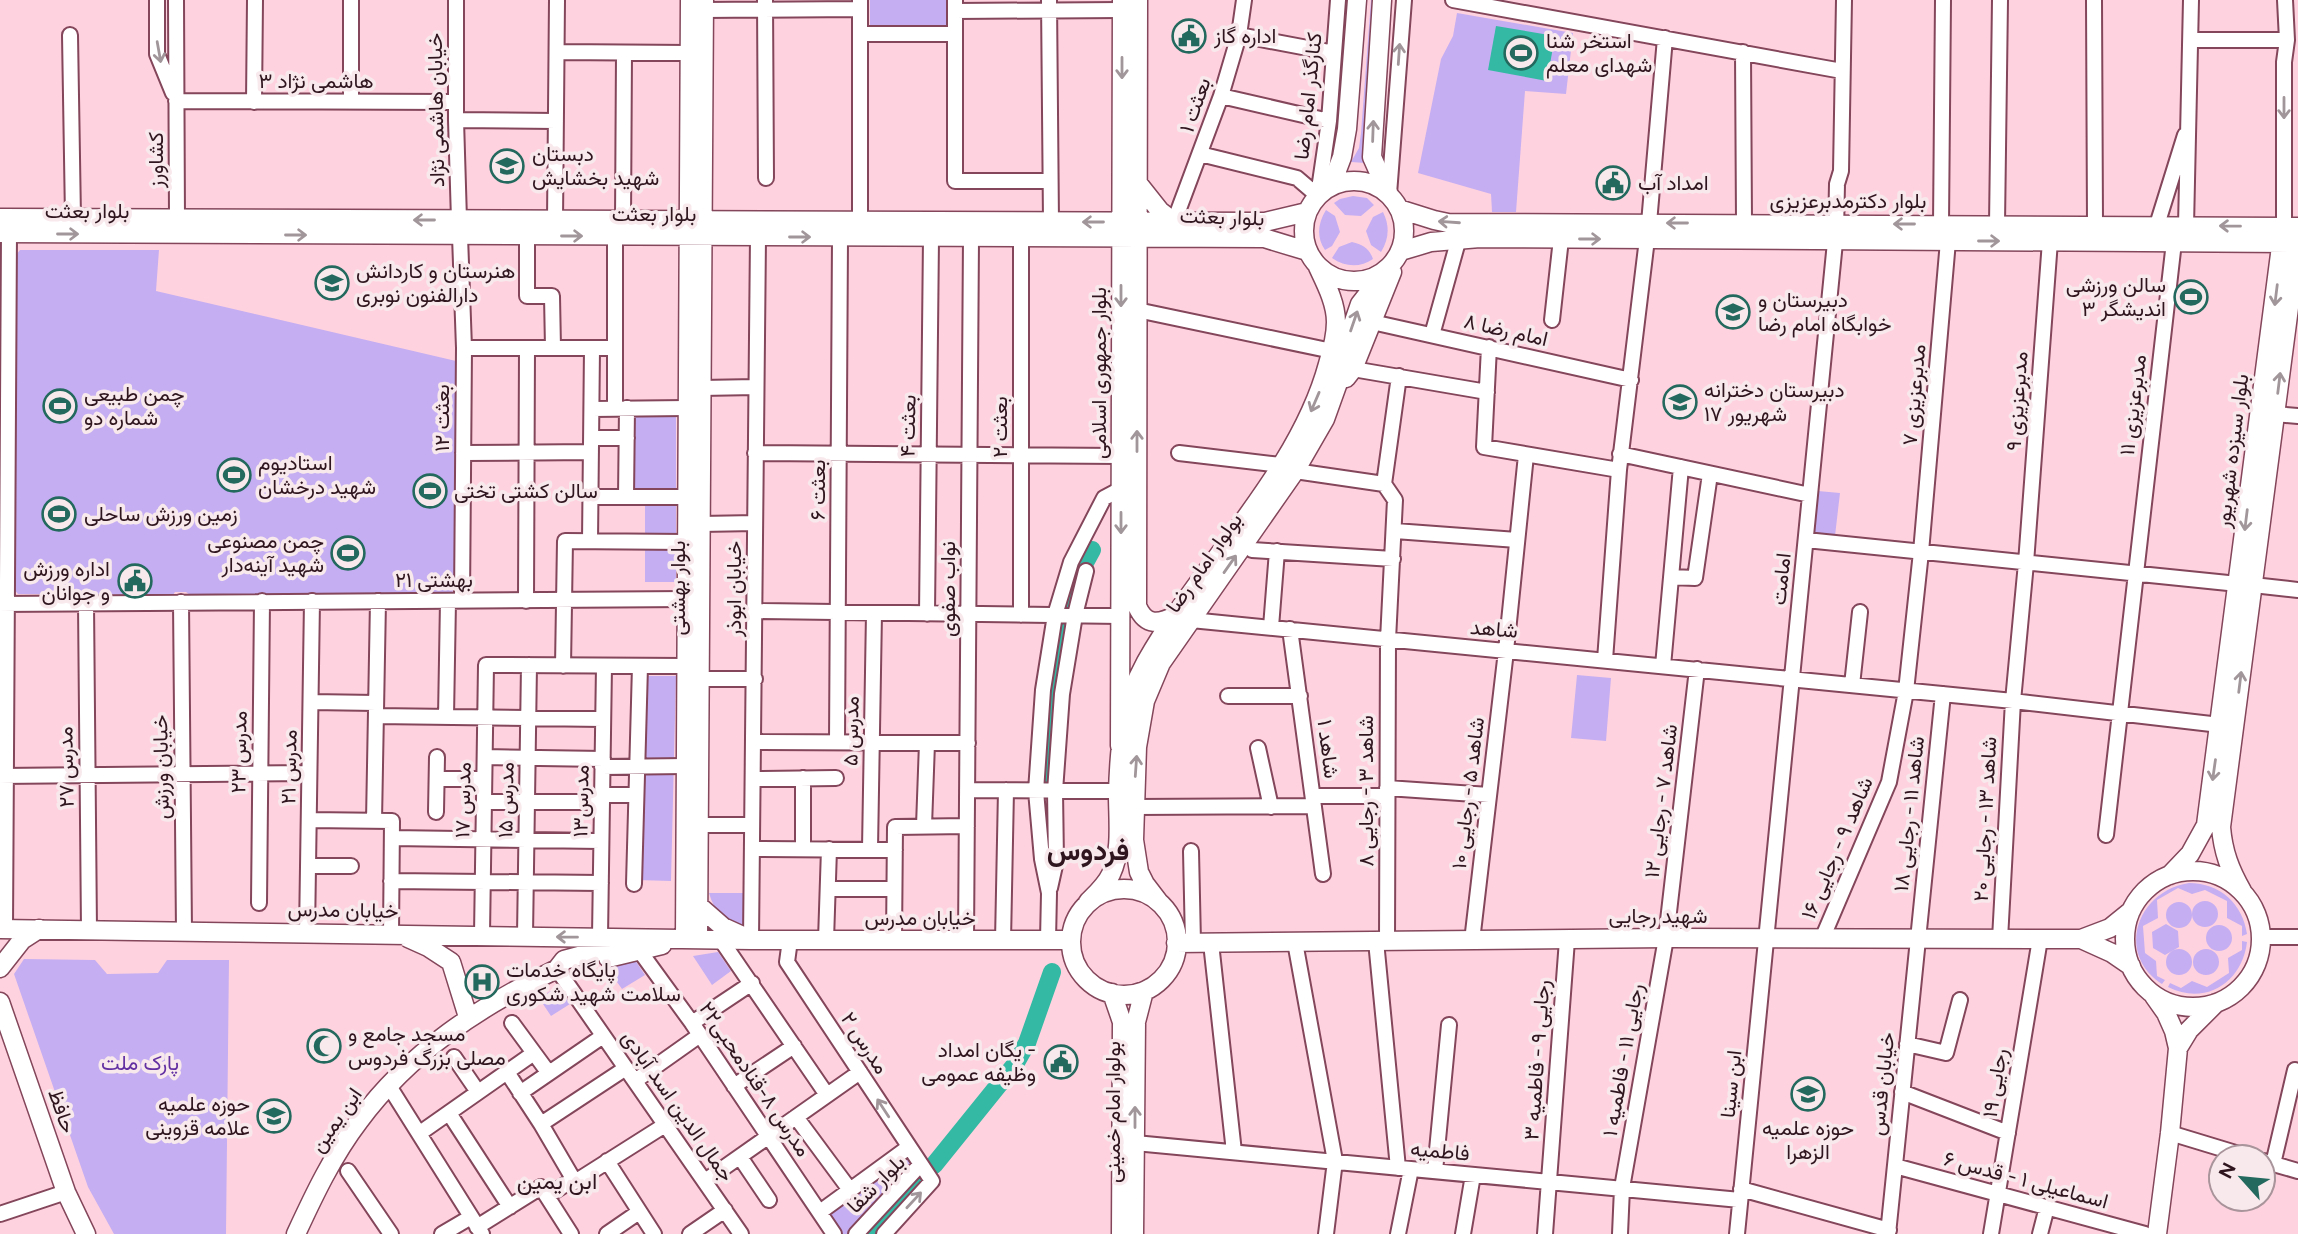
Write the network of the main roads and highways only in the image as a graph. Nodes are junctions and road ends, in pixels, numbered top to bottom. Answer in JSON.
{"nodes":[{"id":1,"x":1138,"y":0,"type":"edge"},
{"id":2,"x":1357,"y":0,"type":"edge"},
{"id":3,"x":1382,"y":0,"type":"edge"},
{"id":4,"x":699,"y":3,"type":"edge"},
{"id":5,"x":1122,"y":5,"type":"edge"},
{"id":6,"x":1137,"y":182,"type":"junction"},
{"id":7,"x":1324,"y":191,"type":"junction"},
{"id":8,"x":1394,"y":202,"type":"junction"},
{"id":9,"x":1307,"y":212,"type":"junction"},
{"id":10,"x":1174,"y":222,"type":"junction"},
{"id":11,"x":177,"y":227,"type":"junction"},
{"id":12,"x":3,"y":228,"type":"edge"},
{"id":13,"x":459,"y":228,"type":"junction"},
{"id":14,"x":619,"y":229,"type":"junction"},
{"id":15,"x":696,"y":229,"type":"junction"},
{"id":16,"x":1839,"y":229,"type":"junction"},
{"id":17,"x":1129,"y":230,"type":"junction"},
{"id":18,"x":1648,"y":231,"type":"junction"},
{"id":19,"x":1945,"y":232,"type":"junction"},
{"id":20,"x":2095,"y":233,"type":"junction"},
{"id":21,"x":2293,"y":237,"type":"edge"},
{"id":22,"x":1307,"y":251,"type":"junction"},
{"id":23,"x":1396,"y":258,"type":"junction"},
{"id":24,"x":1318,"y":267,"type":"junction"},
{"id":25,"x":1337,"y":389,"type":"junction"},
{"id":26,"x":1288,"y":468,"type":"junction"},
{"id":27,"x":1129,"y":489,"type":"junction"},
{"id":28,"x":2245,"y":584,"type":"junction"},
{"id":29,"x":1184,"y":618,"type":"junction"},
{"id":30,"x":1120,"y":746,"type":"junction"},
{"id":31,"x":2170,"y":875,"type":"junction"},
{"id":32,"x":692,"y":887,"type":"junction"},
{"id":33,"x":2242,"y":891,"type":"junction"},
{"id":34,"x":1158,"y":901,"type":"junction"},
{"id":35,"x":1088,"y":902,"type":"junction"},
{"id":36,"x":699,"y":906,"type":"junction"},
{"id":37,"x":2131,"y":911,"type":"junction"},
{"id":38,"x":3,"y":929,"type":"edge"},
{"id":39,"x":39,"y":929,"type":"junction"},
{"id":40,"x":391,"y":934,"type":"junction"},
{"id":41,"x":475,"y":935,"type":"junction"},
{"id":42,"x":655,"y":939,"type":"junction"},
{"id":43,"x":691,"y":939,"type":"junction"},
{"id":44,"x":2081,"y":939,"type":"junction"},
{"id":45,"x":751,"y":940,"type":"junction"},
{"id":46,"x":1071,"y":940,"type":"junction"},
{"id":47,"x":1194,"y":943,"type":"junction"},
{"id":48,"x":451,"y":962,"type":"junction"},
{"id":49,"x":2131,"y":966,"type":"junction"},
{"id":50,"x":0,"y":968,"type":"edge"},
{"id":51,"x":557,"y":969,"type":"junction"},
{"id":52,"x":1143,"y":991,"type":"junction"},
{"id":53,"x":1112,"y":993,"type":"junction"},
{"id":54,"x":2152,"y":994,"type":"junction"},
{"id":55,"x":0,"y":1002,"type":"edge"},
{"id":56,"x":2217,"y":1003,"type":"junction"},
{"id":57,"x":468,"y":1017,"type":"junction"},
{"id":58,"x":2178,"y":1048,"type":"junction"},
{"id":59,"x":86,"y":1234,"type":"edge"},
{"id":60,"x":296,"y":1234,"type":"edge"},
{"id":61,"x":1121,"y":1234,"type":"edge"},
{"id":62,"x":1134,"y":1234,"type":"edge"},
{"id":63,"x":2157,"y":1234,"type":"edge"}],
"edges":[{"from":1,"to":6,"type":"main road","name":"بلوار جمهوری اسلامی"},
{"from":2,"to":7,"type":"main road"},
{"from":8,"to":3,"type":"main road","one_way":true},
{"from":4,"to":15,"type":"main road","name":"بلوار بهشتی"},
{"from":4,"to":15,"type":"main road","name":"بلوار بهشتی"},
{"from":5,"to":17,"type":"main road","name":"بلوار جمهوری اسلامی","one_way":true},
{"from":6,"to":10,"type":"main road"},
{"from":6,"to":17,"type":"main road","name":"بلوار جمهوری اسلامی"},
{"from":7,"to":8,"type":"main road"},
{"from":7,"to":9,"type":"main road"},
{"from":18,"to":8,"type":"main road","name":"بلوار دکترمدبرعزیزی","one_way":true},
{"from":8,"to":23,"type":"main road"},
{"from":9,"to":10,"type":"main road","name":"بلوار بعثت"},
{"from":9,"to":22,"type":"main road"},
{"from":10,"to":17,"type":"main road","name":"بلوار بعثت"},
{"from":12,"to":11,"type":"main road","name":"بلوار بعثت","one_way":true},
{"from":11,"to":12,"type":"main road","name":"بلوار بعثت"},
{"from":11,"to":13,"type":"main road","name":"بلوار بعثت"},
{"from":13,"to":14,"type":"main road","name":"بلوار بعثت","one_way":true},
{"from":13,"to":14,"type":"main road","name":"بلوار بعثت"},
{"from":14,"to":15,"type":"main road","name":"بلوار بعثت"},
{"from":17,"to":15,"type":"main road","name":"بلوار بعثت","one_way":true},
{"from":15,"to":17,"type":"main road","name":"بلوار بعثت","one_way":true},
{"from":15,"to":32,"type":"main road","name":"بلوار بهشتی"},
{"from":15,"to":32,"type":"main road","name":"بلوار بهشتی"},
{"from":16,"to":18,"type":"main road","name":"بلوار دکترمدبرعزیزی"},
{"from":16,"to":18,"type":"main road","name":"بلوار دکترمدبرعزیزی","one_way":true},
{"from":16,"to":19,"type":"main road","name":"بلوار دکترمدبرعزیزی"},
{"from":17,"to":22,"type":"main road","name":"بلوار بعثت"},
{"from":27,"to":17,"type":"main road","name":"بلوار جمهوری اسلامی","one_way":true},
{"from":17,"to":27,"type":"main road","name":"بلوار جمهوری اسلامی","one_way":true},
{"from":23,"to":18,"type":"main road","name":"بلوار دکترمدبرعزیزی","one_way":true},
{"from":19,"to":20,"type":"main road","name":"بلوار دکترمدبرعزیزی"},
{"from":19,"to":20,"type":"main road","name":"بلوار دکترمدبرعزیزی","one_way":true},
{"from":20,"to":21,"type":"main road","name":"بلوار دکترمدبرعزیزی"},
{"from":21,"to":20,"type":"main road","name":"بلوار دکترمدبرعزیزی","one_way":true},
{"from":21,"to":28,"type":"main road","name":"بلوار سیزده شهریور","one_way":true},
{"from":28,"to":21,"type":"main road","name":"بلوار سیزده شهریور","one_way":true},
{"from":22,"to":24,"type":"main road"},
{"from":23,"to":24,"type":"main road"},
{"from":23,"to":25,"type":"main road"},
{"from":25,"to":23,"type":"main road","name":"بولوار امام رضا","one_way":true},
{"from":24,"to":26,"type":"main road","name":"بولوار امام رضا","one_way":true},
{"from":25,"to":26,"type":"main road","name":"بولوار امام رضا"},
{"from":26,"to":29,"type":"main road","name":"بولوار امام رضا"},
{"from":27,"to":29,"type":"main road","name":"بلوار جمهوری اسلامی"},
{"from":27,"to":30,"type":"main road","name":"بلوار جمهوری اسلامی","one_way":true},
{"from":28,"to":31,"type":"main road","name":"بلوار سیزده شهریور","one_way":true},
{"from":33,"to":28,"type":"main road","name":"بلوار سیزده شهریور","one_way":true},
{"from":29,"to":30,"type":"main road","name":"بولوار امام رضا"},
{"from":34,"to":29,"type":"main road","name":"بولوار امام رضا","one_way":true},
{"from":30,"to":35,"type":"main road","name":"بولوار امام رضا"},
{"from":31,"to":33,"type":"main road"},
{"from":31,"to":37,"type":"main road"},
{"from":32,"to":36,"type":"main road","name":"بلوار بهشتی"},
{"from":32,"to":43,"type":"main road","name":"بلوار بهشتی"},
{"from":33,"to":56,"type":"main road"},
{"from":34,"to":35,"type":"main road"},
{"from":34,"to":47,"type":"main road"},
{"from":35,"to":46,"type":"main road"},
{"from":36,"to":43,"type":"main road","name":"بلوار بهشتی"},
{"from":36,"to":45,"type":"main road"},
{"from":37,"to":44,"type":"main road","name":"شهید رجایی"},
{"from":37,"to":49,"type":"main road"},
{"from":38,"to":39,"type":"main road","name":"خیابان مدرس"},
{"from":39,"to":40,"type":"main road","name":"خیابان مدرس"},
{"from":39,"to":50,"type":"main road"},
{"from":40,"to":41,"type":"main road","name":"خیابان مدرس"},
{"from":40,"to":48,"type":"main road"},
{"from":42,"to":41,"type":"main road","name":"خیابان مدرس","one_way":true},
{"from":41,"to":48,"type":"main road"},
{"from":42,"to":43,"type":"main road","name":"خیابان مدرس"},
{"from":42,"to":51,"type":"main road","name":"ابن یمین"},
{"from":43,"to":45,"type":"main road","name":"خیابان مدرس"},
{"from":43,"to":51,"type":"main road","name":"خیابان مدرس"},
{"from":44,"to":47,"type":"main road","name":"شهید رجایی"},
{"from":44,"to":49,"type":"main road"},
{"from":45,"to":46,"type":"main road","name":"خیابان مدرس"},
{"from":46,"to":53,"type":"main road"},
{"from":47,"to":52,"type":"main road"},
{"from":48,"to":57,"type":"main road"},
{"from":49,"to":54,"type":"main road"},
{"from":51,"to":57,"type":"main road","name":"ابن یمین"},
{"from":52,"to":53,"type":"main road"},
{"from":62,"to":52,"type":"main road","name":"بولوار امام خمینی","one_way":true},
{"from":53,"to":61,"type":"main road","name":"بولوار امام خمینی"},
{"from":54,"to":56,"type":"main road"},
{"from":54,"to":58,"type":"main road"},
{"from":55,"to":59,"type":"main road","name":"حافظ"},
{"from":56,"to":58,"type":"main road"},
{"from":57,"to":60,"type":"main road","name":"ابن یمین"},
{"from":58,"to":63,"type":"main road"}]}
